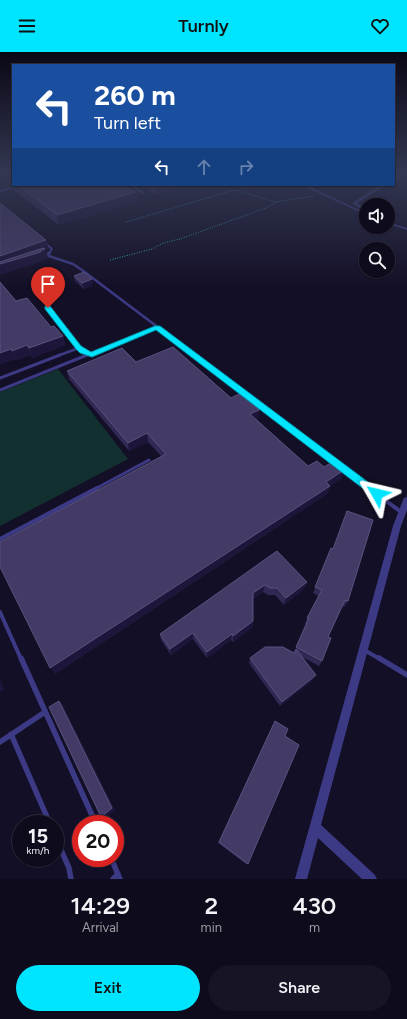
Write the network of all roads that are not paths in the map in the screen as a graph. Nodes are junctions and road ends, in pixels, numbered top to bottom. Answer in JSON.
{"nodes":[{"id":1,"x":395,"y":224,"type":"edge"},
{"id":2,"x":407,"y":228,"type":"edge"},
{"id":3,"x":40,"y":240,"type":"edge"},
{"id":4,"x":46,"y":255,"type":"junction"},
{"id":5,"x":38,"y":257,"type":"edge"},
{"id":6,"x":48,"y":308,"type":"dead end"},
{"id":7,"x":157,"y":327,"type":"junction"},
{"id":8,"x":79,"y":348,"type":"junction"},
{"id":9,"x":92,"y":354,"type":"junction"},
{"id":10,"x":0,"y":378,"type":"edge"},
{"id":11,"x":0,"y":390,"type":"edge"},
{"id":12,"x":149,"y":460,"type":"dead end"},
{"id":13,"x":407,"y":500,"type":"edge"},
{"id":14,"x":401,"y":512,"type":"junction"},
{"id":15,"x":0,"y":539,"type":"edge"},
{"id":16,"x":0,"y":612,"type":"edge"},
{"id":17,"x":363,"y":650,"type":"junction"},
{"id":18,"x":407,"y":674,"type":"edge"},
{"id":19,"x":45,"y":712,"type":"junction"},
{"id":20,"x":11,"y":734,"type":"junction"},
{"id":21,"x":0,"y":742,"type":"edge"},
{"id":22,"x":46,"y":815,"type":"edge"},
{"id":23,"x":92,"y":815,"type":"edge"},
{"id":24,"x":315,"y":827,"type":"junction"},
{"id":25,"x":64,"y":857,"type":"edge"},
{"id":26,"x":115,"y":867,"type":"edge"},
{"id":27,"x":119,"y":877,"type":"edge"},
{"id":28,"x":71,"y":879,"type":"edge"},
{"id":29,"x":113,"y":879,"type":"edge"},
{"id":30,"x":301,"y":879,"type":"edge"},
{"id":31,"x":371,"y":879,"type":"edge"}],
"edges":[{"from":1,"to":2,"type":"street"},
{"from":3,"to":4,"type":"lane"},
{"from":4,"to":5,"type":"lane"},
{"from":4,"to":7,"type":"lane"},
{"from":6,"to":8,"type":"lane"},
{"from":7,"to":9,"type":"lane"},
{"from":7,"to":14,"type":"lane"},
{"from":8,"to":9,"type":"lane"},
{"from":8,"to":10,"type":"lane"},
{"from":9,"to":11,"type":"lane"},
{"from":12,"to":15,"type":"lane"},
{"from":13,"to":14,"type":"street"},
{"from":14,"to":17,"type":"street"},
{"from":16,"to":19,"type":"lane"},
{"from":17,"to":18,"type":"lane"},
{"from":17,"to":24,"type":"street"},
{"from":19,"to":20,"type":"lane"},
{"from":19,"to":23,"type":"lane"},
{"from":20,"to":21,"type":"lane"},
{"from":20,"to":22,"type":"lane"},
{"from":24,"to":30,"type":"street"},
{"from":24,"to":31,"type":"street"},
{"from":25,"to":28,"type":"lane"},
{"from":26,"to":27,"type":"lane"},
{"from":27,"to":29,"type":"lane"}]}
